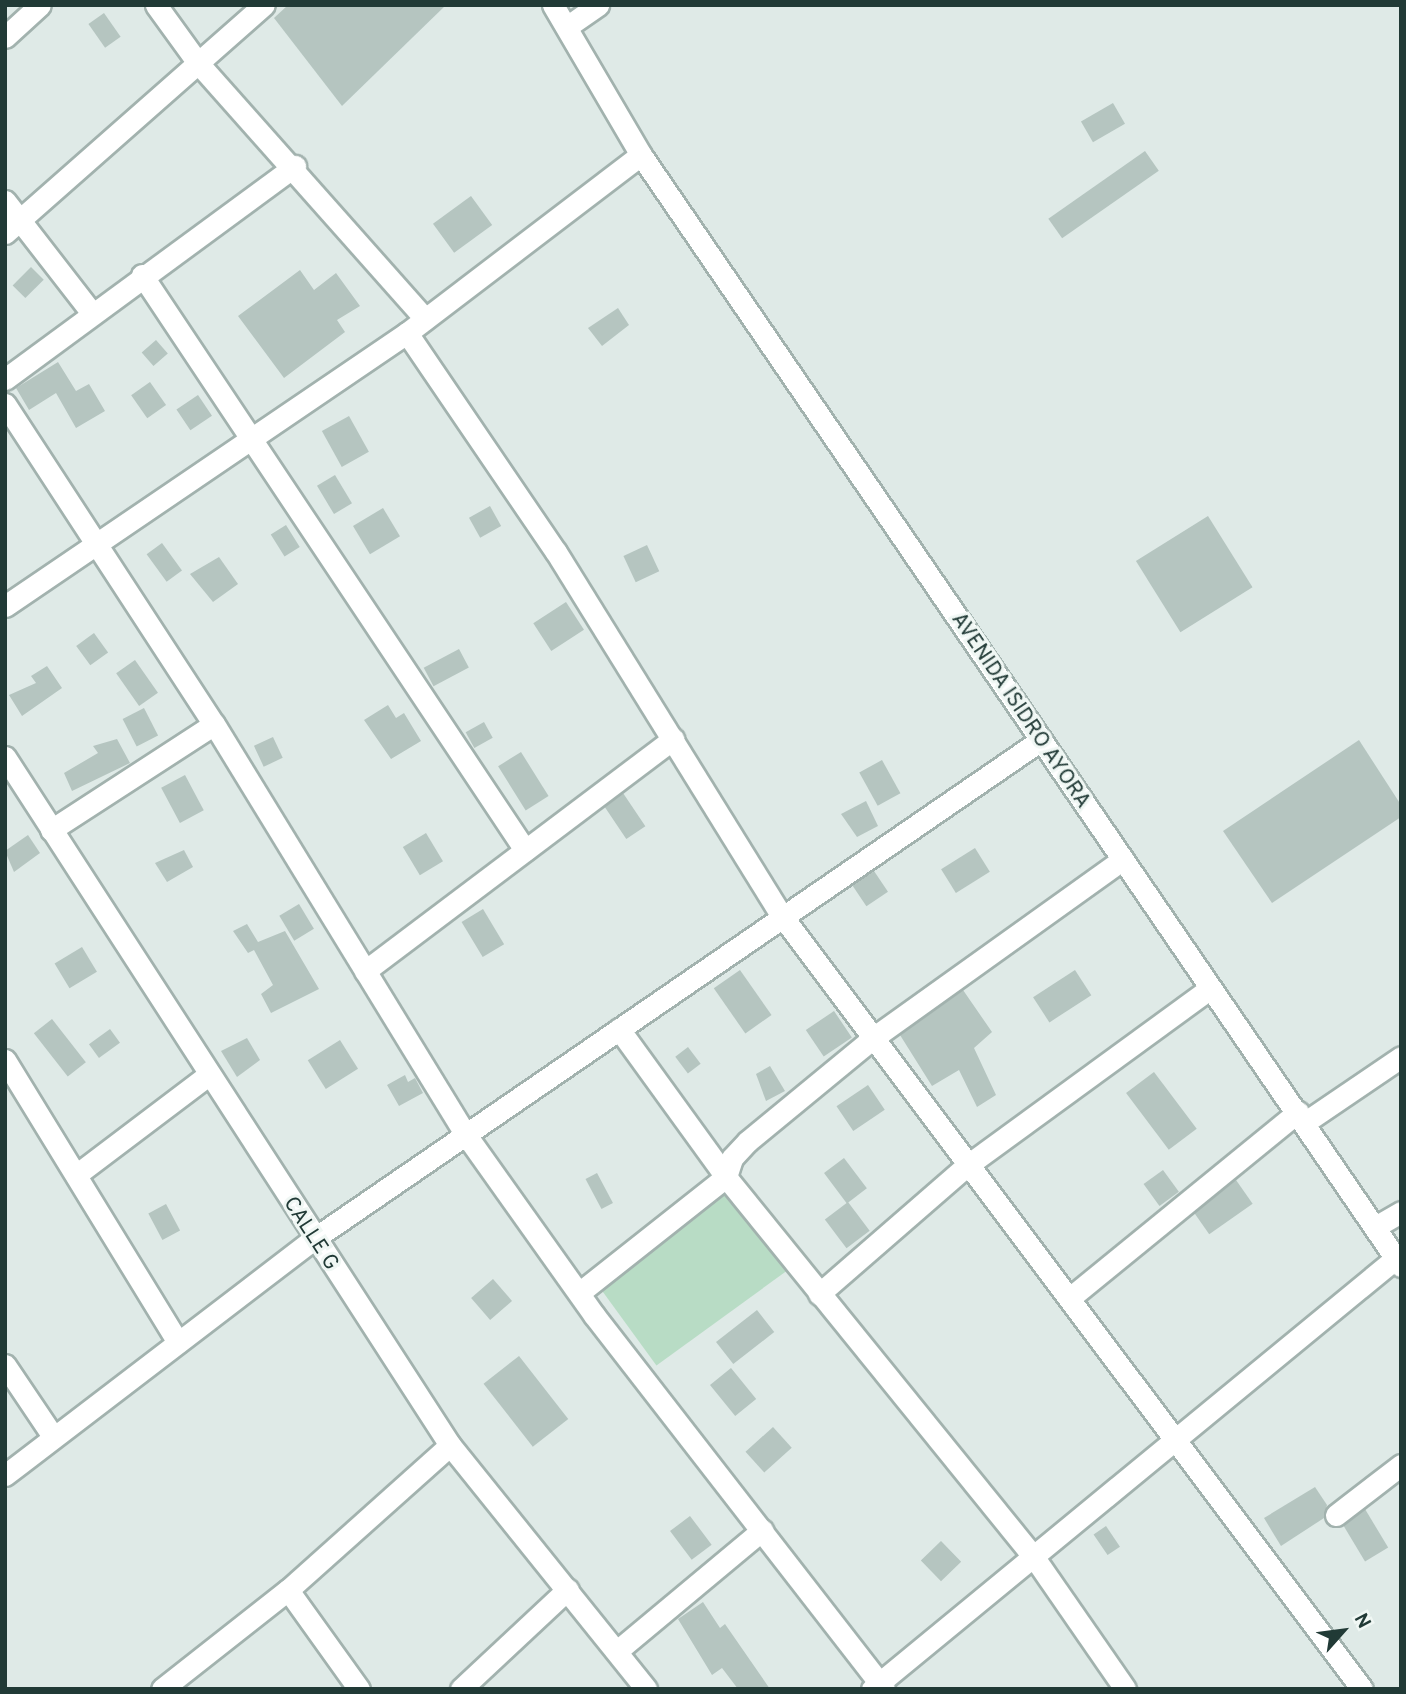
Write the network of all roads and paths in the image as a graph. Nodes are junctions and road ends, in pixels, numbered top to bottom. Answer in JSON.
{"nodes":[{"id":1,"x":40,"y":5,"type":"edge"},
{"id":2,"x":156,"y":5,"type":"edge"},
{"id":3,"x":264,"y":5,"type":"edge"},
{"id":4,"x":553,"y":5,"type":"edge"},
{"id":5,"x":598,"y":5,"type":"edge"},
{"id":6,"x":568,"y":26,"type":"junction"},
{"id":7,"x":5,"y":37,"type":"edge"},
{"id":8,"x":198,"y":63,"type":"junction"},
{"id":9,"x":641,"y":155,"type":"junction"},
{"id":10,"x":295,"y":166,"type":"junction"},
{"id":11,"x":5,"y":201,"type":"edge"},
{"id":12,"x":13,"y":226,"type":"edge"},
{"id":13,"x":142,"y":275,"type":"junction"},
{"id":14,"x":91,"y":312,"type":"junction"},
{"id":15,"x":425,"y":319,"type":"junction"},
{"id":16,"x":407,"y":333,"type":"junction"},
{"id":17,"x":5,"y":379,"type":"edge"},
{"id":18,"x":5,"y":404,"type":"edge"},
{"id":19,"x":249,"y":436,"type":"junction"},
{"id":20,"x":96,"y":542,"type":"junction"},
{"id":21,"x":5,"y":606,"type":"edge"},
{"id":22,"x":214,"y":724,"type":"junction"},
{"id":23,"x":673,"y":739,"type":"junction"},
{"id":24,"x":1038,"y":742,"type":"junction"},
{"id":25,"x":5,"y":757,"type":"edge"},
{"id":26,"x":51,"y":830,"type":"junction"},
{"id":27,"x":525,"y":850,"type":"junction"},
{"id":28,"x":1123,"y":859,"type":"junction"},
{"id":29,"x":782,"y":916,"type":"junction"},
{"id":30,"x":365,"y":971,"type":"junction"},
{"id":31,"x":1208,"y":990,"type":"junction"},
{"id":32,"x":620,"y":1029,"type":"junction"},
{"id":33,"x":873,"y":1038,"type":"junction"},
{"id":34,"x":1401,"y":1057,"type":"edge"},
{"id":35,"x":5,"y":1060,"type":"edge"},
{"id":36,"x":208,"y":1076,"type":"junction"},
{"id":37,"x":1301,"y":1118,"type":"junction"},
{"id":38,"x":466,"y":1135,"type":"junction"},
{"id":39,"x":965,"y":1167,"type":"junction"},
{"id":40,"x":76,"y":1175,"type":"junction"},
{"id":41,"x":726,"y":1177,"type":"junction"},
{"id":42,"x":1401,"y":1212,"type":"edge"},
{"id":43,"x":1375,"y":1227,"type":"junction"},
{"id":44,"x":313,"y":1240,"type":"junction"},
{"id":45,"x":1398,"y":1262,"type":"edge"},
{"id":46,"x":579,"y":1293,"type":"junction"},
{"id":47,"x":819,"y":1294,"type":"junction"},
{"id":48,"x":1071,"y":1297,"type":"junction"},
{"id":49,"x":178,"y":1342,"type":"junction"},
{"id":50,"x":5,"y":1365,"type":"edge"},
{"id":51,"x":52,"y":1435,"type":"junction"},
{"id":52,"x":1175,"y":1439,"type":"junction"},
{"id":53,"x":450,"y":1445,"type":"junction"},
{"id":54,"x":1401,"y":1465,"type":"edge"},
{"id":55,"x":5,"y":1475,"type":"edge"},
{"id":56,"x":1336,"y":1515,"type":"dead end"},
{"id":57,"x":762,"y":1530,"type":"junction"},
{"id":58,"x":1031,"y":1553,"type":"junction"},
{"id":59,"x":568,"y":1589,"type":"junction"},
{"id":60,"x":288,"y":1590,"type":"junction"},
{"id":61,"x":617,"y":1651,"type":"junction"},
{"id":62,"x":878,"y":1687,"type":"edge"},
{"id":63,"x":162,"y":1689,"type":"edge"},
{"id":64,"x":359,"y":1689,"type":"edge"},
{"id":65,"x":461,"y":1689,"type":"edge"},
{"id":66,"x":646,"y":1689,"type":"edge"},
{"id":67,"x":1125,"y":1689,"type":"edge"},
{"id":68,"x":1362,"y":1689,"type":"edge"}],
"edges":[{"from":1,"to":7,"type":"street"},
{"from":2,"to":8,"type":"street"},
{"from":3,"to":8,"type":"street"},
{"from":4,"to":6,"type":"street","name":"AVENIDA ISIDRO AYORA"},
{"from":5,"to":6,"type":"street"},
{"from":6,"to":9,"type":"street","name":"AVENIDA ISIDRO AYORA"},
{"from":8,"to":10,"type":"street"},
{"from":8,"to":12,"type":"street"},
{"from":9,"to":15,"type":"street"},
{"from":9,"to":24,"type":"street","name":"AVENIDA ISIDRO AYORA"},
{"from":10,"to":13,"type":"street"},
{"from":10,"to":15,"type":"street"},
{"from":11,"to":12,"type":"street"},
{"from":12,"to":14,"type":"street"},
{"from":13,"to":14,"type":"street"},
{"from":13,"to":19,"type":"street"},
{"from":14,"to":17,"type":"street"},
{"from":15,"to":16,"type":"street"},
{"from":16,"to":19,"type":"street"},
{"from":16,"to":23,"type":"street"},
{"from":18,"to":20,"type":"street"},
{"from":19,"to":20,"type":"street"},
{"from":19,"to":27,"type":"street"},
{"from":20,"to":21,"type":"street"},
{"from":20,"to":22,"type":"street"},
{"from":22,"to":26,"type":"street"},
{"from":22,"to":30,"type":"street"},
{"from":23,"to":27,"type":"street"},
{"from":23,"to":29,"type":"street"},
{"from":24,"to":28,"type":"street","name":"AVENIDA ISIDRO AYORA"},
{"from":24,"to":29,"type":"street"},
{"from":25,"to":26,"type":"street","name":"CALLE G"},
{"from":26,"to":36,"type":"street","name":"CALLE G"},
{"from":27,"to":30,"type":"street"},
{"from":28,"to":31,"type":"street","name":"AVENIDA ISIDRO AYORA"},
{"from":28,"to":33,"type":"street"},
{"from":29,"to":32,"type":"street"},
{"from":29,"to":33,"type":"street"},
{"from":30,"to":38,"type":"street"},
{"from":31,"to":37,"type":"street","name":"AVENIDA ISIDRO AYORA"},
{"from":31,"to":39,"type":"street"},
{"from":32,"to":38,"type":"street"},
{"from":32,"to":41,"type":"street"},
{"from":33,"to":39,"type":"street"},
{"from":33,"to":41,"type":"street"},
{"from":34,"to":37,"type":"street"},
{"from":35,"to":40,"type":"street"},
{"from":36,"to":40,"type":"street"},
{"from":36,"to":44,"type":"street","name":"CALLE G"},
{"from":37,"to":43,"type":"street","name":"AVENIDA ISIDRO AYORA"},
{"from":37,"to":48,"type":"street"},
{"from":38,"to":44,"type":"street"},
{"from":38,"to":46,"type":"street"},
{"from":39,"to":47,"type":"street"},
{"from":39,"to":48,"type":"street"},
{"from":40,"to":49,"type":"street"},
{"from":41,"to":46,"type":"street"},
{"from":41,"to":47,"type":"street"},
{"from":42,"to":43,"type":"street"},
{"from":43,"to":45,"type":"street","name":"AVENIDA ISIDRO AYORA"},
{"from":44,"to":49,"type":"street"},
{"from":44,"to":53,"type":"street","name":"CALLE G"},
{"from":45,"to":52,"type":"street"},
{"from":46,"to":57,"type":"street"},
{"from":47,"to":58,"type":"street"},
{"from":48,"to":52,"type":"street"},
{"from":49,"to":51,"type":"street"},
{"from":50,"to":51,"type":"street"},
{"from":51,"to":55,"type":"street"},
{"from":52,"to":58,"type":"street"},
{"from":52,"to":68,"type":"street"},
{"from":53,"to":59,"type":"street","name":"CALLE G"},
{"from":53,"to":60,"type":"street"},
{"from":54,"to":56,"type":"street"},
{"from":57,"to":61,"type":"street"},
{"from":57,"to":62,"type":"street"},
{"from":58,"to":62,"type":"street"},
{"from":58,"to":67,"type":"street"},
{"from":59,"to":61,"type":"street","name":"CALLE G"},
{"from":59,"to":65,"type":"street"},
{"from":60,"to":63,"type":"street"},
{"from":60,"to":64,"type":"street"},
{"from":61,"to":66,"type":"street","name":"CALLE G"}]}
